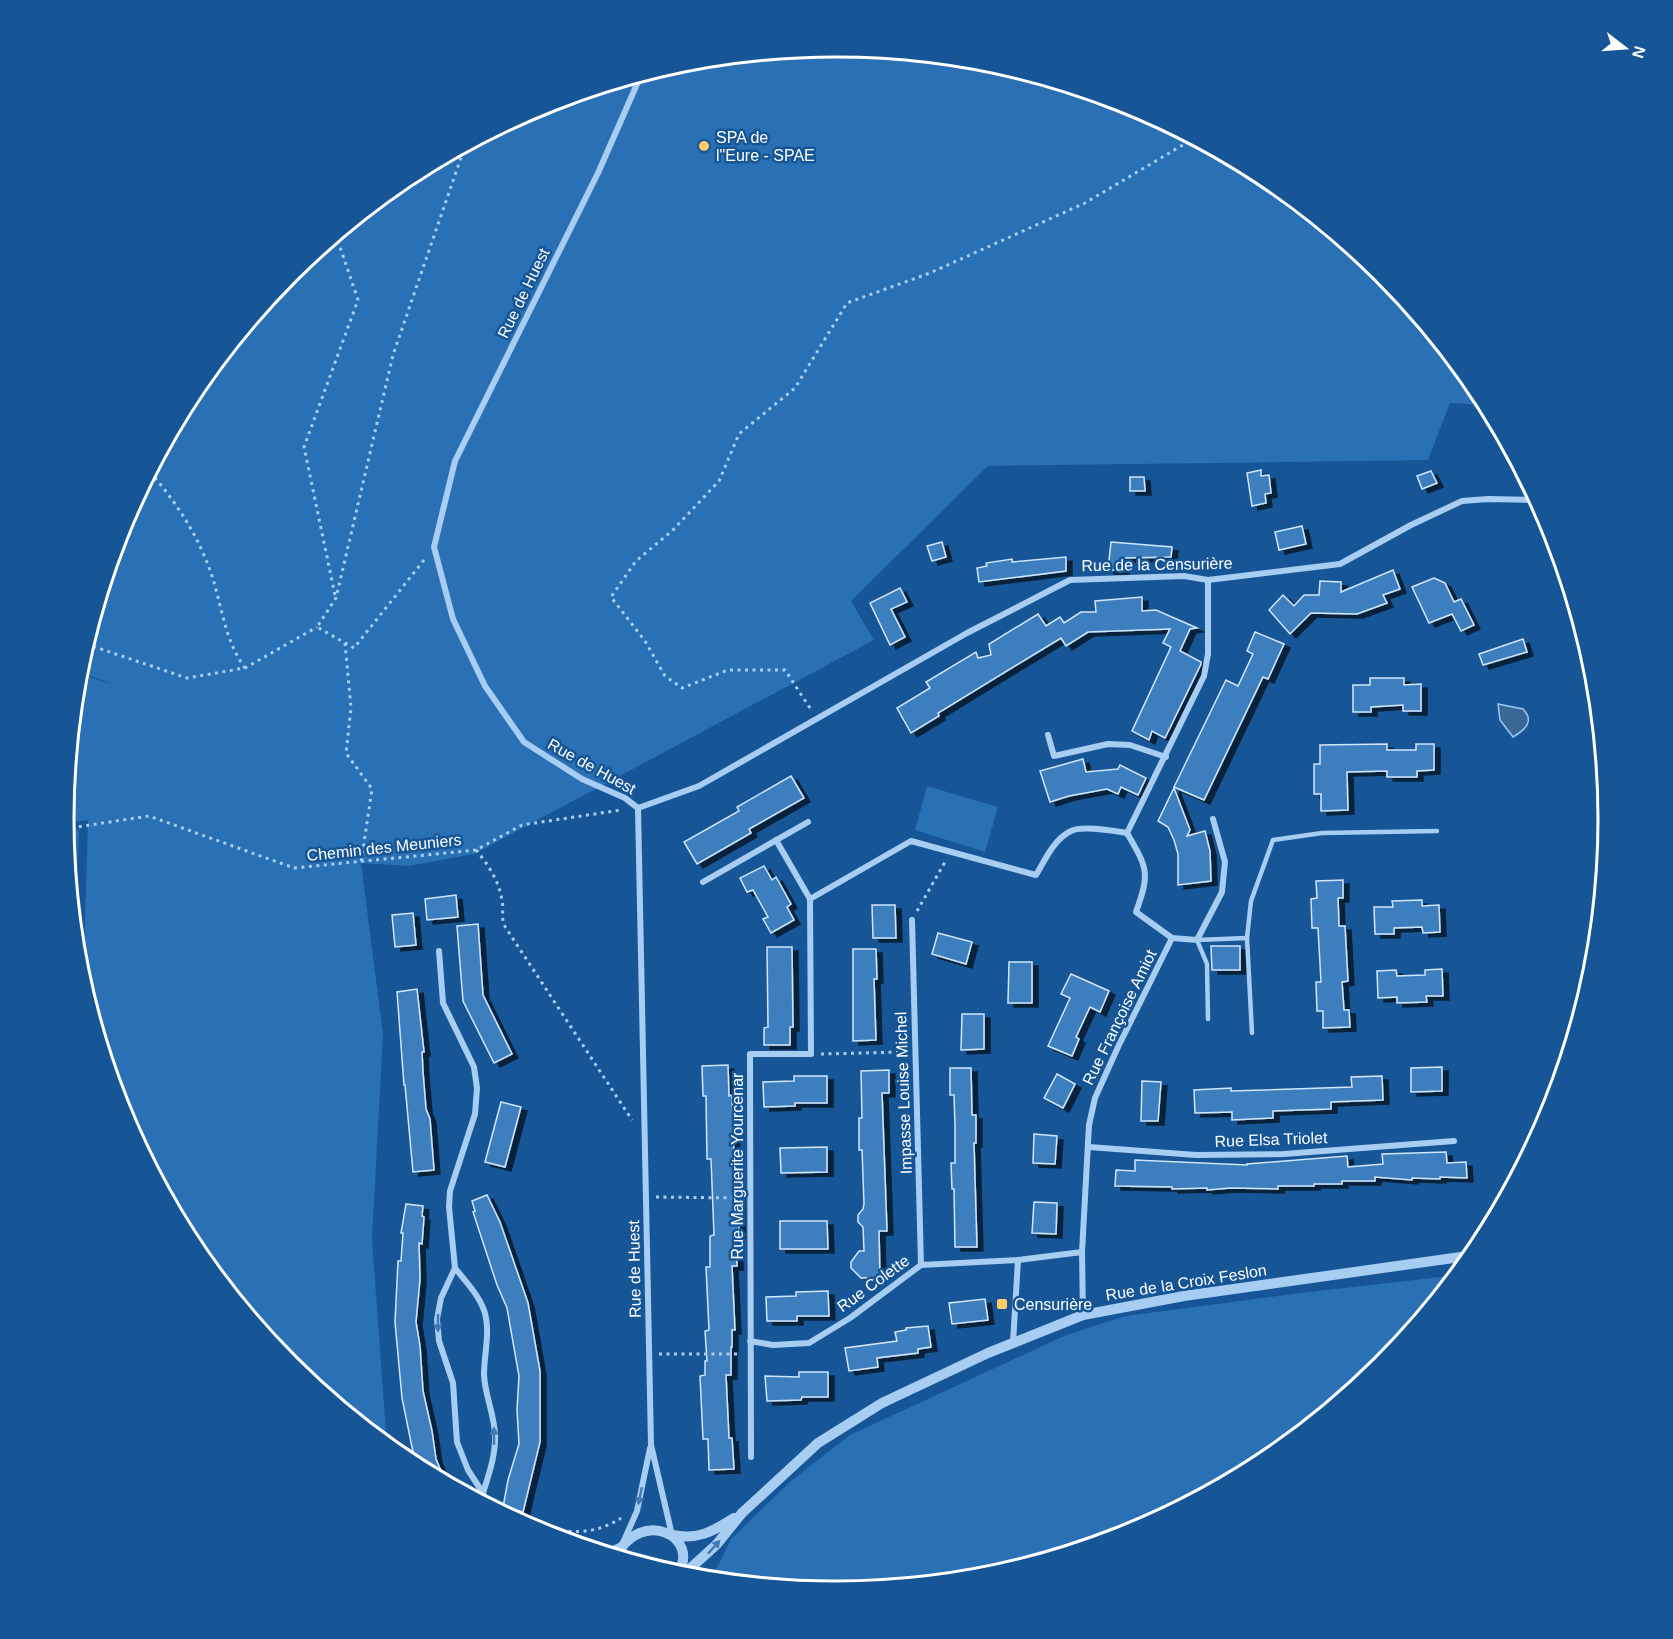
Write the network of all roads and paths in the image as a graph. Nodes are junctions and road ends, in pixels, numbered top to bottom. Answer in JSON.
{"nodes":[{"id":1,"x":637,"y":84,"type":"edge"},
{"id":2,"x":1188,"y":143,"type":"edge"},
{"id":3,"x":462,"y":155,"type":"edge"},
{"id":4,"x":338,"y":242,"type":"edge"},
{"id":5,"x":155,"y":478,"type":"edge"},
{"id":6,"x":1528,"y":500,"type":"edge"},
{"id":7,"x":434,"y":547,"type":"junction"},
{"id":8,"x":1208,"y":580,"type":"junction"},
{"id":9,"x":336,"y":598,"type":"junction"},
{"id":10,"x":317,"y":627,"type":"junction"},
{"id":11,"x":345,"y":643,"type":"junction"},
{"id":12,"x":94,"y":647,"type":"edge"},
{"id":13,"x":245,"y":668,"type":"junction"},
{"id":14,"x":818,"y":720,"type":"junction"},
{"id":15,"x":1048,"y":735,"type":"dead end"},
{"id":16,"x":1166,"y":757,"type":"junction"},
{"id":17,"x":638,"y":808,"type":"junction"},
{"id":18,"x":1213,"y":819,"type":"dead end"},
{"id":19,"x":808,"y":822,"type":"dead end"},
{"id":20,"x":74,"y":827,"type":"edge"},
{"id":21,"x":1437,"y":831,"type":"dead end"},
{"id":22,"x":1127,"y":833,"type":"junction"},
{"id":23,"x":776,"y":840,"type":"junction"},
{"id":24,"x":476,"y":850,"type":"junction"},
{"id":25,"x":951,"y":852,"type":"junction"},
{"id":26,"x":361,"y":863,"type":"junction"},
{"id":27,"x":703,"y":882,"type":"dead end"},
{"id":28,"x":810,"y":900,"type":"junction"},
{"id":29,"x":912,"y":920,"type":"joint"},
{"id":30,"x":1172,"y":938,"type":"junction"},
{"id":31,"x":1247,"y":938,"type":"junction"},
{"id":32,"x":1197,"y":940,"type":"junction"},
{"id":33,"x":439,"y":951,"type":"dead end"},
{"id":34,"x":1208,"y":1019,"type":"dead end"},
{"id":35,"x":1252,"y":1033,"type":"dead end"},
{"id":36,"x":915,"y":1052,"type":"junction"},
{"id":37,"x":811,"y":1054,"type":"junction"},
{"id":38,"x":644,"y":1137,"type":"junction"},
{"id":39,"x":1454,"y":1141,"type":"dead end"},
{"id":40,"x":1089,"y":1147,"type":"junction"},
{"id":41,"x":646,"y":1196,"type":"junction"},
{"id":42,"x":750,"y":1198,"type":"junction"},
{"id":43,"x":1082,"y":1252,"type":"junction"},
{"id":44,"x":1460,"y":1257,"type":"edge"},
{"id":45,"x":1018,"y":1260,"type":"junction"},
{"id":46,"x":921,"y":1265,"type":"junction"},
{"id":47,"x":455,"y":1269,"type":"junction"},
{"id":48,"x":1083,"y":1315,"type":"junction"},
{"id":49,"x":750,"y":1341,"type":"junction"},
{"id":50,"x":1013,"y":1343,"type":"junction"},
{"id":51,"x":649,"y":1354,"type":"junction"},
{"id":52,"x":751,"y":1354,"type":"junction"},
{"id":53,"x":651,"y":1444,"type":"junction"},
{"id":54,"x":751,"y":1457,"type":"dead end"},
{"id":55,"x":483,"y":1493,"type":"joint"},
{"id":56,"x":742,"y":1513,"type":"junction"},
{"id":57,"x":672,"y":1535,"type":"junction"},
{"id":58,"x":622,"y":1545,"type":"junction"},
{"id":59,"x":613,"y":1548,"type":"edge"},
{"id":60,"x":619,"y":1550,"type":"edge"},
{"id":61,"x":682,"y":1566,"type":"edge"},
{"id":62,"x":691,"y":1568,"type":"edge"}],
"edges":[{"from":1,"to":7,"type":"street","name":"Rue de Huest"},
{"from":2,"to":14,"type":"path"},
{"from":3,"to":9,"type":"path"},
{"from":4,"to":9,"type":"path"},
{"from":5,"to":13,"type":"path"},
{"from":6,"to":8,"type":"street","name":"Rue de la Censurière"},
{"from":7,"to":11,"type":"path"},
{"from":7,"to":17,"type":"street","name":"Rue de Huest"},
{"from":8,"to":14,"type":"street","name":"Rue de la Censurière"},
{"from":8,"to":16,"type":"street"},
{"from":9,"to":10,"type":"path"},
{"from":10,"to":11,"type":"path"},
{"from":10,"to":13,"type":"path"},
{"from":11,"to":26,"type":"path"},
{"from":12,"to":13,"type":"path"},
{"from":14,"to":17,"type":"street","name":"Rue de la Censurière"},
{"from":15,"to":16,"type":"street"},
{"from":16,"to":22,"type":"street"},
{"from":17,"to":24,"type":"path","name":"Chemin des Meuniers"},
{"from":17,"to":38,"type":"street","name":"Rue de Huest"},
{"from":18,"to":32,"type":"street"},
{"from":19,"to":23,"type":"street"},
{"from":20,"to":26,"type":"path","name":"Chemin des Meuniers"},
{"from":21,"to":31,"type":"lane"},
{"from":22,"to":25,"type":"street"},
{"from":22,"to":30,"type":"street"},
{"from":23,"to":27,"type":"street"},
{"from":23,"to":28,"type":"street"},
{"from":24,"to":26,"type":"path","name":"Chemin des Meuniers"},
{"from":24,"to":38,"type":"path"},
{"from":25,"to":28,"type":"street"},
{"from":25,"to":29,"type":"path"},
{"from":28,"to":37,"type":"street"},
{"from":29,"to":36,"type":"street","name":"Impasse Louise Michel"},
{"from":30,"to":32,"type":"street"},
{"from":30,"to":40,"type":"street","name":"Rue Françoise Amiot"},
{"from":31,"to":32,"type":"lane"},
{"from":31,"to":35,"type":"lane"},
{"from":32,"to":34,"type":"lane"},
{"from":33,"to":47,"type":"street"},
{"from":36,"to":37,"type":"path"},
{"from":36,"to":46,"type":"street","name":"Impasse Louise Michel"},
{"from":37,"to":42,"type":"street","name":"Rue Marguerite Yourcenar"},
{"from":38,"to":41,"type":"street","name":"Rue de Huest"},
{"from":39,"to":40,"type":"street","name":"Rue Elsa Triolet"},
{"from":40,"to":43,"type":"street","name":"Rue Françoise Amiot"},
{"from":41,"to":42,"type":"path"},
{"from":41,"to":51,"type":"street","name":"Rue de Huest"},
{"from":42,"to":49,"type":"street","name":"Rue Marguerite Yourcenar"},
{"from":43,"to":45,"type":"street","name":"Rue Colette"},
{"from":43,"to":48,"type":"street","name":"Rue Françoise Amiot"},
{"from":44,"to":48,"type":"street","name":"Rue de la Croix Feslon"},
{"from":45,"to":46,"type":"street","name":"Rue Colette"},
{"from":45,"to":50,"type":"street"},
{"from":46,"to":49,"type":"street","name":"Rue Colette"},
{"from":55,"to":47,"type":"street","one_way":true},
{"from":47,"to":55,"type":"street","one_way":true},
{"from":48,"to":50,"type":"street","name":"Rue de la Croix Feslon"},
{"from":49,"to":52,"type":"street","name":"Rue Marguerite Yourcenar"},
{"from":50,"to":56,"type":"street","name":"Rue de la Croix Feslon"},
{"from":51,"to":52,"type":"path"},
{"from":51,"to":53,"type":"street","name":"Rue de Huest"},
{"from":52,"to":54,"type":"street","name":"Rue Marguerite Yourcenar"},
{"from":53,"to":57,"type":"street","name":"Rue de Huest"},
{"from":53,"to":58,"type":"street","name":"Rue de Huest","one_way":true},
{"from":56,"to":57,"type":"street","name":"Rue de la Croix Feslon"},
{"from":62,"to":56,"type":"street","name":"Rue de la Croix Feslon","one_way":true},
{"from":57,"to":58,"type":"street","name":"Rue de la Croix Feslon"},
{"from":57,"to":61,"type":"street"},
{"from":58,"to":59,"type":"street"},
{"from":58,"to":60,"type":"street"}]}
